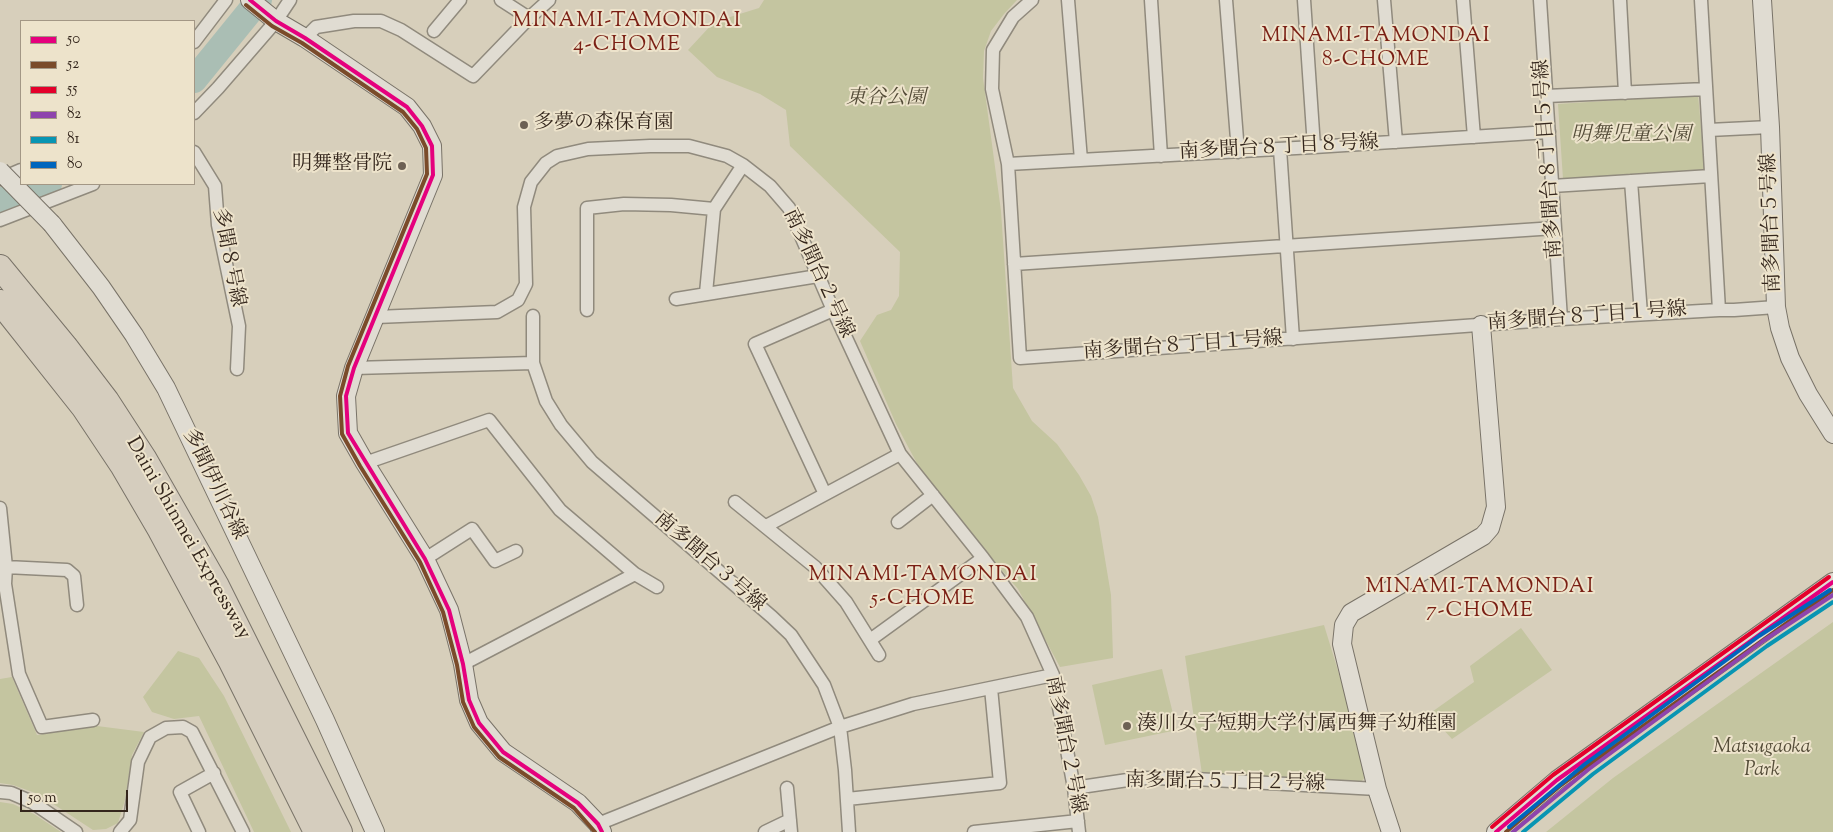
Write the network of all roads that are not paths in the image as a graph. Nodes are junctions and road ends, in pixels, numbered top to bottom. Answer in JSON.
{"nodes":[{"id":1,"x":226,"y":0,"type":"edge"},
{"id":2,"x":250,"y":0,"type":"edge"},
{"id":3,"x":290,"y":0,"type":"edge"},
{"id":4,"x":460,"y":0,"type":"edge"},
{"id":5,"x":501,"y":0,"type":"edge"},
{"id":6,"x":550,"y":0,"type":"edge"},
{"id":7,"x":1032,"y":0,"type":"edge"},
{"id":8,"x":1068,"y":0,"type":"edge"},
{"id":9,"x":1151,"y":0,"type":"edge"},
{"id":10,"x":1226,"y":0,"type":"edge"},
{"id":11,"x":1304,"y":0,"type":"edge"},
{"id":12,"x":1384,"y":0,"type":"edge"},
{"id":13,"x":1463,"y":0,"type":"edge"},
{"id":14,"x":1540,"y":0,"type":"edge"},
{"id":15,"x":1620,"y":0,"type":"edge"},
{"id":16,"x":1701,"y":0,"type":"edge"},
{"id":17,"x":1762,"y":0,"type":"edge"},
{"id":18,"x":528,"y":18,"type":"junction"},
{"id":19,"x":276,"y":21,"type":"junction"},
{"id":20,"x":434,"y":31,"type":"dead end"},
{"id":21,"x":306,"y":38,"type":"junction"},
{"id":22,"x":195,"y":41,"type":"edge"},
{"id":23,"x":1706,"y":89,"type":"junction"},
{"id":24,"x":1626,"y":92,"type":"junction"},
{"id":25,"x":1546,"y":96,"type":"junction"},
{"id":26,"x":195,"y":111,"type":"edge"},
{"id":27,"x":1770,"y":127,"type":"junction"},
{"id":28,"x":1709,"y":130,"type":"junction"},
{"id":29,"x":1549,"y":132,"type":"junction"},
{"id":30,"x":1474,"y":137,"type":"junction"},
{"id":31,"x":1396,"y":142,"type":"junction"},
{"id":32,"x":1314,"y":147,"type":"junction"},
{"id":33,"x":1280,"y":149,"type":"junction"},
{"id":34,"x":1238,"y":152,"type":"junction"},
{"id":35,"x":195,"y":154,"type":"edge"},
{"id":36,"x":1161,"y":156,"type":"junction"},
{"id":37,"x":1081,"y":160,"type":"junction"},
{"id":38,"x":1008,"y":164,"type":"junction"},
{"id":39,"x":743,"y":165,"type":"junction"},
{"id":40,"x":20,"y":170,"type":"edge"},
{"id":41,"x":0,"y":171,"type":"edge"},
{"id":42,"x":1711,"y":176,"type":"junction"},
{"id":43,"x":0,"y":179,"type":"edge"},
{"id":44,"x":1631,"y":181,"type":"junction"},
{"id":45,"x":89,"y":185,"type":"edge"},
{"id":46,"x":1552,"y":186,"type":"junction"},
{"id":47,"x":714,"y":209,"type":"junction"},
{"id":48,"x":0,"y":220,"type":"edge"},
{"id":49,"x":1554,"y":228,"type":"junction"},
{"id":50,"x":1287,"y":246,"type":"junction"},
{"id":51,"x":1014,"y":264,"type":"junction"},
{"id":52,"x":0,"y":267,"type":"edge"},
{"id":53,"x":818,"y":276,"type":"junction"},
{"id":54,"x":706,"y":293,"type":"junction"},
{"id":55,"x":676,"y":299,"type":"dead end"},
{"id":56,"x":0,"y":302,"type":"edge"},
{"id":57,"x":1776,"y":307,"type":"junction"},
{"id":58,"x":587,"y":310,"type":"dead end"},
{"id":59,"x":833,"y":310,"type":"junction"},
{"id":60,"x":1719,"y":310,"type":"junction"},
{"id":61,"x":1641,"y":314,"type":"junction"},
{"id":62,"x":533,"y":316,"type":"dead end"},
{"id":63,"x":376,"y":317,"type":"junction"},
{"id":64,"x":1561,"y":319,"type":"junction"},
{"id":65,"x":1481,"y":325,"type":"junction"},
{"id":66,"x":1293,"y":339,"type":"junction"},
{"id":67,"x":532,"y":363,"type":"junction"},
{"id":68,"x":354,"y":368,"type":"junction"},
{"id":69,"x":237,"y":369,"type":"dead end"},
{"id":70,"x":1831,"y":427,"type":"edge"},
{"id":71,"x":900,"y":454,"type":"junction"},
{"id":72,"x":365,"y":463,"type":"junction"},
{"id":73,"x":825,"y":494,"type":"junction"},
{"id":74,"x":933,"y":495,"type":"junction"},
{"id":75,"x":735,"y":502,"type":"dead end"},
{"id":76,"x":0,"y":508,"type":"edge"},
{"id":77,"x":898,"y":522,"type":"dead end"},
{"id":78,"x":766,"y":526,"type":"junction"},
{"id":79,"x":516,"y":551,"type":"dead end"},
{"id":80,"x":983,"y":558,"type":"junction"},
{"id":81,"x":425,"y":559,"type":"junction"},
{"id":82,"x":6,"y":567,"type":"junction"},
{"id":83,"x":635,"y":574,"type":"junction"},
{"id":84,"x":1833,"y":582,"type":"edge"},
{"id":85,"x":657,"y":587,"type":"dead end"},
{"id":86,"x":1833,"y":595,"type":"edge"},
{"id":87,"x":77,"y":605,"type":"dead end"},
{"id":88,"x":870,"y":640,"type":"junction"},
{"id":89,"x":879,"y":655,"type":"dead end"},
{"id":90,"x":463,"y":664,"type":"junction"},
{"id":91,"x":1053,"y":675,"type":"junction"},
{"id":92,"x":991,"y":688,"type":"junction"},
{"id":93,"x":93,"y":720,"type":"dead end"},
{"id":94,"x":840,"y":727,"type":"junction"},
{"id":95,"x":214,"y":773,"type":"junction"},
{"id":96,"x":787,"y":788,"type":"dead end"},
{"id":97,"x":1074,"y":788,"type":"junction"},
{"id":98,"x":1377,"y":789,"type":"junction"},
{"id":99,"x":0,"y":792,"type":"edge"},
{"id":100,"x":847,"y":798,"type":"junction"},
{"id":101,"x":791,"y":826,"type":"edge"},
{"id":102,"x":1079,"y":826,"type":"edge"},
{"id":103,"x":600,"y":828,"type":"edge"},
{"id":104,"x":76,"y":832,"type":"edge"},
{"id":105,"x":120,"y":832,"type":"edge"},
{"id":106,"x":199,"y":832,"type":"edge"},
{"id":107,"x":244,"y":832,"type":"edge"},
{"id":108,"x":316,"y":832,"type":"edge"},
{"id":109,"x":340,"y":832,"type":"edge"},
{"id":110,"x":375,"y":832,"type":"edge"},
{"id":111,"x":765,"y":832,"type":"edge"},
{"id":112,"x":849,"y":832,"type":"edge"},
{"id":113,"x":974,"y":832,"type":"edge"},
{"id":114,"x":1391,"y":832,"type":"edge"},
{"id":115,"x":1496,"y":832,"type":"edge"},
{"id":116,"x":1513,"y":832,"type":"edge"}],
"edges":[{"from":1,"to":22,"type":"street"},
{"from":2,"to":19,"type":"street"},
{"from":3,"to":19,"type":"street"},
{"from":4,"to":20,"type":"street"},
{"from":5,"to":18,"type":"street"},
{"from":6,"to":18,"type":"street"},
{"from":7,"to":38,"type":"street","name":"南多聞台８丁目１号線"},
{"from":8,"to":37,"type":"street"},
{"from":9,"to":36,"type":"street"},
{"from":10,"to":34,"type":"street"},
{"from":11,"to":32,"type":"street"},
{"from":12,"to":31,"type":"street"},
{"from":13,"to":30,"type":"street"},
{"from":14,"to":25,"type":"street","name":"南多聞台８丁目５号線"},
{"from":15,"to":24,"type":"street"},
{"from":16,"to":23,"type":"street"},
{"from":17,"to":27,"type":"street","name":"南多聞台５号線"},
{"from":18,"to":21,"type":"street"},
{"from":19,"to":21,"type":"street"},
{"from":19,"to":26,"type":"street"},
{"from":21,"to":63,"type":"street"},
{"from":23,"to":24,"type":"street"},
{"from":23,"to":28,"type":"street"},
{"from":24,"to":25,"type":"street"},
{"from":25,"to":29,"type":"street","name":"南多聞台８丁目５号線"},
{"from":27,"to":28,"type":"street"},
{"from":27,"to":57,"type":"street","name":"南多聞台５号線"},
{"from":28,"to":42,"type":"street"},
{"from":29,"to":30,"type":"street","name":"南多聞台８丁目８号線"},
{"from":29,"to":46,"type":"street","name":"南多聞台８丁目５号線"},
{"from":30,"to":31,"type":"street","name":"南多聞台８丁目８号線"},
{"from":31,"to":32,"type":"street","name":"南多聞台８丁目８号線"},
{"from":32,"to":33,"type":"street","name":"南多聞台８丁目８号線"},
{"from":33,"to":34,"type":"street","name":"南多聞台８丁目８号線"},
{"from":33,"to":50,"type":"street"},
{"from":34,"to":36,"type":"street","name":"南多聞台８丁目８号線"},
{"from":35,"to":69,"type":"street","name":"多聞８号線"},
{"from":36,"to":37,"type":"street","name":"南多聞台８丁目８号線"},
{"from":37,"to":38,"type":"street","name":"南多聞台８丁目８号線"},
{"from":38,"to":51,"type":"street","name":"南多聞台８丁目１号線"},
{"from":39,"to":47,"type":"street"},
{"from":39,"to":53,"type":"street","name":"南多聞台２号線"},
{"from":39,"to":63,"type":"street","name":"南多聞台２号線"},
{"from":40,"to":43,"type":"street"},
{"from":41,"to":110,"type":"street","name":"多聞伊川谷線","bridge":true},
{"from":42,"to":44,"type":"street"},
{"from":42,"to":60,"type":"street"},
{"from":44,"to":46,"type":"street"},
{"from":44,"to":61,"type":"street"},
{"from":45,"to":48,"type":"street"},
{"from":46,"to":49,"type":"street","name":"南多聞台８丁目５号線"},
{"from":47,"to":54,"type":"street"},
{"from":47,"to":58,"type":"street"},
{"from":49,"to":50,"type":"street"},
{"from":49,"to":64,"type":"street","name":"南多聞台８丁目５号線"},
{"from":50,"to":51,"type":"street"},
{"from":50,"to":66,"type":"street"},
{"from":51,"to":66,"type":"street","name":"南多聞台８丁目１号線"},
{"from":52,"to":109,"type":"highway","name":"Daini Shinmei Expressway"},
{"from":53,"to":54,"type":"street"},
{"from":53,"to":59,"type":"street","name":"南多聞台２号線"},
{"from":54,"to":55,"type":"street"},
{"from":56,"to":108,"type":"highway","name":"Daini Shinmei Expressway"},
{"from":57,"to":60,"type":"street","name":"南多聞台８丁目１号線"},
{"from":57,"to":70,"type":"street","name":"南多聞台５号線"},
{"from":59,"to":71,"type":"street","name":"南多聞台２号線"},
{"from":59,"to":73,"type":"street"},
{"from":60,"to":61,"type":"street","name":"南多聞台８丁目１号線"},
{"from":61,"to":64,"type":"street","name":"南多聞台８丁目１号線"},
{"from":62,"to":67,"type":"street","name":"南多聞台３号線"},
{"from":63,"to":68,"type":"street"},
{"from":64,"to":65,"type":"street","name":"南多聞台８丁目１号線"},
{"from":65,"to":66,"type":"street","name":"南多聞台８丁目１号線"},
{"from":65,"to":98,"type":"street"},
{"from":67,"to":68,"type":"street"},
{"from":67,"to":94,"type":"street","name":"南多聞台３号線"},
{"from":68,"to":72,"type":"street"},
{"from":71,"to":73,"type":"street"},
{"from":71,"to":74,"type":"street","name":"南多聞台２号線"},
{"from":72,"to":81,"type":"street"},
{"from":72,"to":83,"type":"street"},
{"from":73,"to":78,"type":"street"},
{"from":74,"to":77,"type":"street"},
{"from":74,"to":80,"type":"street","name":"南多聞台２号線"},
{"from":75,"to":78,"type":"street"},
{"from":76,"to":82,"type":"street"},
{"from":78,"to":88,"type":"street"},
{"from":79,"to":81,"type":"street"},
{"from":80,"to":88,"type":"street"},
{"from":80,"to":91,"type":"street","name":"南多聞台２号線"},
{"from":81,"to":90,"type":"street"},
{"from":82,"to":87,"type":"street"},
{"from":82,"to":93,"type":"street"},
{"from":83,"to":85,"type":"street"},
{"from":83,"to":90,"type":"street"},
{"from":84,"to":115,"type":"street"},
{"from":86,"to":116,"type":"street"},
{"from":88,"to":89,"type":"street"},
{"from":90,"to":103,"type":"street"},
{"from":91,"to":92,"type":"street"},
{"from":91,"to":97,"type":"street","name":"南多聞台２号線"},
{"from":92,"to":94,"type":"street"},
{"from":92,"to":100,"type":"street"},
{"from":94,"to":100,"type":"street","name":"南多聞台３号線"},
{"from":94,"to":103,"type":"street"},
{"from":95,"to":105,"type":"street"},
{"from":95,"to":106,"type":"street"},
{"from":95,"to":107,"type":"street"},
{"from":96,"to":101,"type":"street"},
{"from":97,"to":98,"type":"street","name":"南多聞台５丁目２号線"},
{"from":97,"to":102,"type":"street","name":"南多聞台２号線"},
{"from":98,"to":114,"type":"street"},
{"from":99,"to":104,"type":"street"},
{"from":100,"to":112,"type":"street","name":"南多聞台３号線"},
{"from":101,"to":111,"type":"street"},
{"from":102,"to":113,"type":"street"}]}
